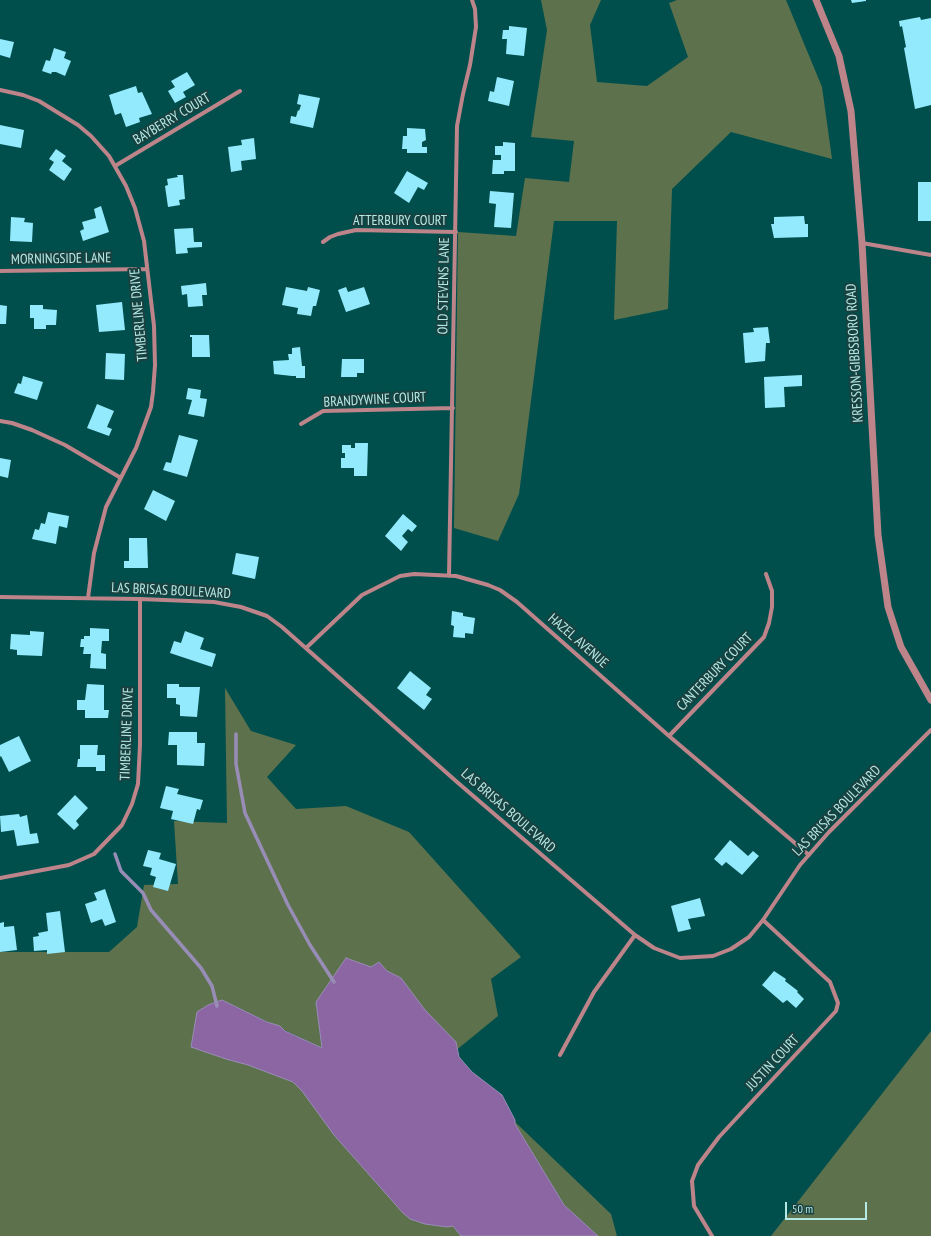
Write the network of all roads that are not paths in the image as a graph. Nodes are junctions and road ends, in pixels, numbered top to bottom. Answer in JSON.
{"nodes":[{"id":1,"x":472,"y":0,"type":"edge"},
{"id":2,"x":816,"y":0,"type":"edge"},
{"id":3,"x":0,"y":90,"type":"edge"},
{"id":4,"x":240,"y":91,"type":"dead end"},
{"id":5,"x":114,"y":166,"type":"junction"},
{"id":6,"x":456,"y":232,"type":"junction"},
{"id":7,"x":323,"y":242,"type":"dead end"},
{"id":8,"x":862,"y":243,"type":"junction"},
{"id":9,"x":931,"y":255,"type":"edge"},
{"id":10,"x":147,"y":269,"type":"junction"},
{"id":11,"x":0,"y":271,"type":"edge"},
{"id":12,"x":453,"y":408,"type":"junction"},
{"id":13,"x":0,"y":422,"type":"edge"},
{"id":14,"x":301,"y":424,"type":"dead end"},
{"id":15,"x":121,"y":478,"type":"junction"},
{"id":16,"x":766,"y":574,"type":"dead end"},
{"id":17,"x":450,"y":576,"type":"junction"},
{"id":18,"x":0,"y":597,"type":"edge"},
{"id":19,"x":88,"y":598,"type":"junction"},
{"id":20,"x":140,"y":599,"type":"junction"},
{"id":21,"x":306,"y":648,"type":"junction"},
{"id":22,"x":931,"y":700,"type":"edge"},
{"id":23,"x":931,"y":730,"type":"edge"},
{"id":24,"x":669,"y":736,"type":"junction"},
{"id":25,"x":809,"y":854,"type":"junction"},
{"id":26,"x":0,"y":878,"type":"edge"},
{"id":27,"x":763,"y":920,"type":"junction"},
{"id":28,"x":635,"y":935,"type":"junction"},
{"id":29,"x":560,"y":1055,"type":"dead end"},
{"id":30,"x":712,"y":1236,"type":"edge"}],
"edges":[{"from":1,"to":6,"type":"street","name":"OLD STEVENS LANE"},
{"from":2,"to":8,"type":"street","name":"KRESSON-GIBBSBORO ROAD"},
{"from":3,"to":5,"type":"street","name":"TIMBERLINE DRIVE"},
{"from":4,"to":5,"type":"street","name":"BAYBERRY COURT"},
{"from":5,"to":10,"type":"street","name":"TIMBERLINE DRIVE"},
{"from":6,"to":7,"type":"street","name":"ATTERBURY COURT"},
{"from":6,"to":12,"type":"street","name":"OLD STEVENS LANE"},
{"from":8,"to":9,"type":"street"},
{"from":8,"to":22,"type":"street","name":"KRESSON-GIBBSBORO ROAD"},
{"from":10,"to":11,"type":"street","name":"MORNINGSIDE LANE"},
{"from":10,"to":15,"type":"street","name":"TIMBERLINE DRIVE"},
{"from":12,"to":14,"type":"street","name":"BRANDYWINE COURT"},
{"from":12,"to":17,"type":"street","name":"OLD STEVENS LANE"},
{"from":13,"to":15,"type":"street"},
{"from":15,"to":19,"type":"street","name":"TIMBERLINE DRIVE"},
{"from":16,"to":24,"type":"street","name":"CANTERBURY COURT"},
{"from":17,"to":21,"type":"street","name":"HAZEL AVENUE"},
{"from":17,"to":24,"type":"street","name":"HAZEL AVENUE"},
{"from":18,"to":19,"type":"street","name":"LAS BRISAS BOULEVARD"},
{"from":19,"to":20,"type":"street","name":"LAS BRISAS BOULEVARD"},
{"from":20,"to":21,"type":"street","name":"LAS BRISAS BOULEVARD"},
{"from":20,"to":26,"type":"street","name":"TIMBERLINE DRIVE"},
{"from":21,"to":28,"type":"street","name":"LAS BRISAS BOULEVARD"},
{"from":23,"to":25,"type":"street","name":"LAS BRISAS BOULEVARD"},
{"from":24,"to":25,"type":"street","name":"HAZEL AVENUE"},
{"from":25,"to":27,"type":"street","name":"LAS BRISAS BOULEVARD"},
{"from":27,"to":28,"type":"street","name":"LAS BRISAS BOULEVARD"},
{"from":27,"to":30,"type":"street","name":"JUSTIN COURT"},
{"from":28,"to":29,"type":"street"}]}
